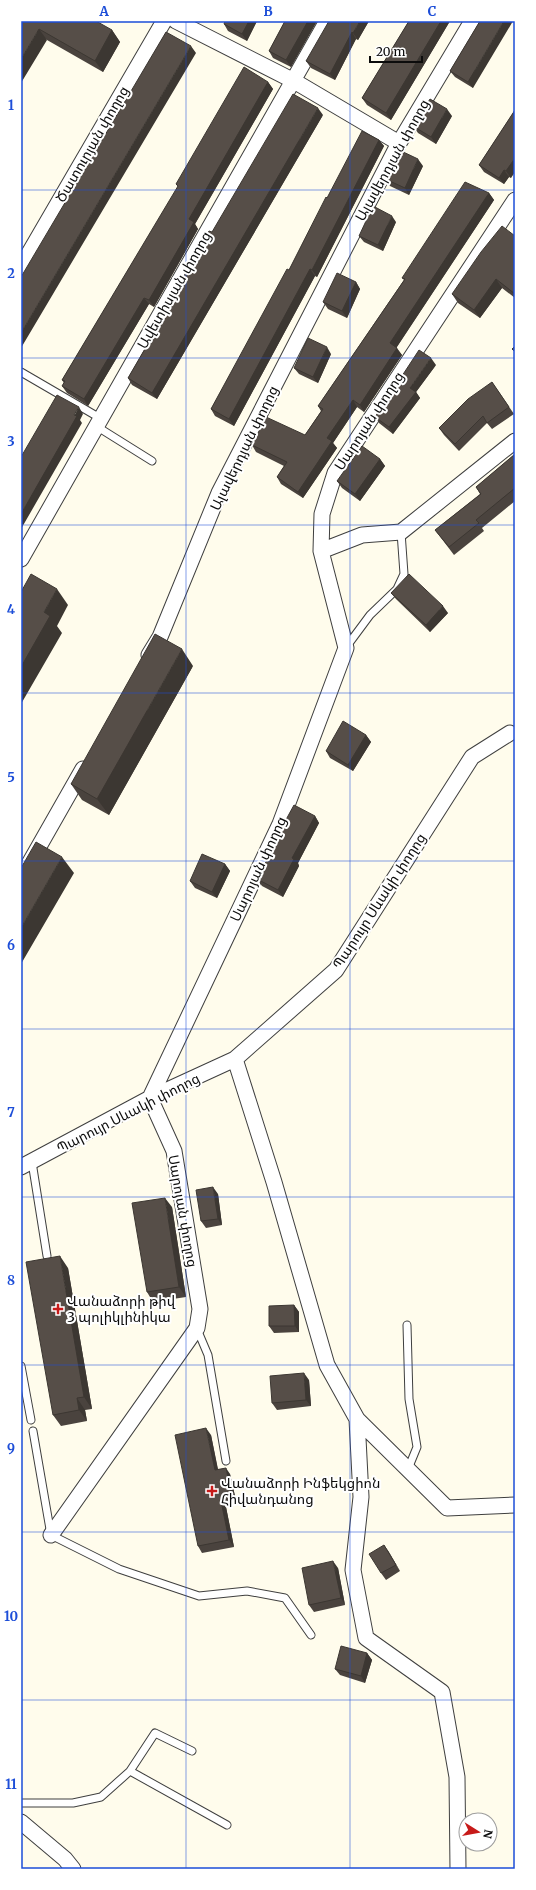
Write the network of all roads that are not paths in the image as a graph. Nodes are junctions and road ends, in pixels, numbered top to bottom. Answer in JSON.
{"nodes":[{"id":1,"x":164,"y":21,"type":"edge"},
{"id":2,"x":176,"y":21,"type":"edge"},
{"id":3,"x":327,"y":21,"type":"edge"},
{"id":4,"x":472,"y":21,"type":"edge"},
{"id":5,"x":294,"y":80,"type":"junction"},
{"id":6,"x":400,"y":143,"type":"junction"},
{"id":7,"x":515,"y":200,"type":"edge"},
{"id":8,"x":21,"y":267,"type":"edge"},
{"id":9,"x":21,"y":372,"type":"edge"},
{"id":10,"x":98,"y":422,"type":"junction"},
{"id":11,"x":515,"y":441,"type":"edge"},
{"id":12,"x":152,"y":461,"type":"dead end"},
{"id":13,"x":401,"y":532,"type":"junction"},
{"id":14,"x":321,"y":551,"type":"junction"},
{"id":15,"x":21,"y":559,"type":"edge"},
{"id":16,"x":346,"y":648,"type":"junction"},
{"id":17,"x":144,"y":664,"type":"edge"},
{"id":18,"x":510,"y":733,"type":"dead end"},
{"id":19,"x":92,"y":754,"type":"edge"},
{"id":20,"x":21,"y":878,"type":"edge"},
{"id":21,"x":235,"y":1059,"type":"junction"},
{"id":22,"x":150,"y":1098,"type":"junction"},
{"id":23,"x":27,"y":1165,"type":"edge"},
{"id":24,"x":47,"y":1256,"type":"dead end"},
{"id":25,"x":407,"y":1325,"type":"dead end"},
{"id":26,"x":197,"y":1328,"type":"junction"},
{"id":27,"x":21,"y":1366,"type":"edge"},
{"id":28,"x":357,"y":1419,"type":"junction"},
{"id":29,"x":31,"y":1420,"type":"dead end"},
{"id":30,"x":33,"y":1431,"type":"dead end"},
{"id":31,"x":226,"y":1461,"type":"dead end"},
{"id":32,"x":408,"y":1469,"type":"junction"},
{"id":33,"x":515,"y":1505,"type":"edge"},
{"id":34,"x":51,"y":1535,"type":"junction"},
{"id":35,"x":311,"y":1635,"type":"dead end"},
{"id":36,"x":192,"y":1751,"type":"dead end"},
{"id":37,"x":130,"y":1771,"type":"junction"},
{"id":38,"x":21,"y":1803,"type":"edge"},
{"id":39,"x":21,"y":1822,"type":"edge"},
{"id":40,"x":227,"y":1825,"type":"dead end"},
{"id":41,"x":73,"y":1869,"type":"edge"},
{"id":42,"x":458,"y":1869,"type":"edge"}],
"edges":[{"from":1,"to":8,"type":"street","name":"Ծատուրյան փողոց"},
{"from":2,"to":5,"type":"street"},
{"from":3,"to":5,"type":"street","name":"Ավետիսյան փողոց"},
{"from":4,"to":6,"type":"street","name":"Ալավերդյան փողոց"},
{"from":5,"to":6,"type":"street"},
{"from":5,"to":10,"type":"street","name":"Ավետիսյան փողոց"},
{"from":6,"to":17,"type":"street","name":"Ալավերդյան փողոց"},
{"from":7,"to":14,"type":"street","name":"Սարոյան փողոց"},
{"from":9,"to":10,"type":"lane"},
{"from":10,"to":12,"type":"lane"},
{"from":10,"to":15,"type":"street","name":"Ավետիսյան փողոց"},
{"from":11,"to":13,"type":"street"},
{"from":13,"to":14,"type":"street"},
{"from":13,"to":16,"type":"lane"},
{"from":14,"to":16,"type":"street","name":"Սարոյան փողոց"},
{"from":16,"to":22,"type":"street","name":"Սարոյան փողոց"},
{"from":18,"to":21,"type":"street","name":"Պարույր Սևակի փողոց"},
{"from":19,"to":20,"type":"street"},
{"from":21,"to":22,"type":"street","name":"Պարույր Սևակի փողոց"},
{"from":21,"to":28,"type":"street"},
{"from":22,"to":23,"type":"street","name":"Պարույր Սևակի փողոց"},
{"from":22,"to":26,"type":"street","name":"Սարոյան փողոց"},
{"from":23,"to":24,"type":"lane"},
{"from":25,"to":32,"type":"lane"},
{"from":26,"to":31,"type":"lane"},
{"from":26,"to":34,"type":"street","name":"Սարոյան փողոց"},
{"from":27,"to":29,"type":"lane"},
{"from":28,"to":32,"type":"street"},
{"from":28,"to":42,"type":"street"},
{"from":30,"to":34,"type":"lane"},
{"from":32,"to":33,"type":"street"},
{"from":34,"to":35,"type":"lane"},
{"from":36,"to":37,"type":"lane"},
{"from":37,"to":38,"type":"lane"},
{"from":37,"to":40,"type":"lane"},
{"from":39,"to":41,"type":"street"}]}
